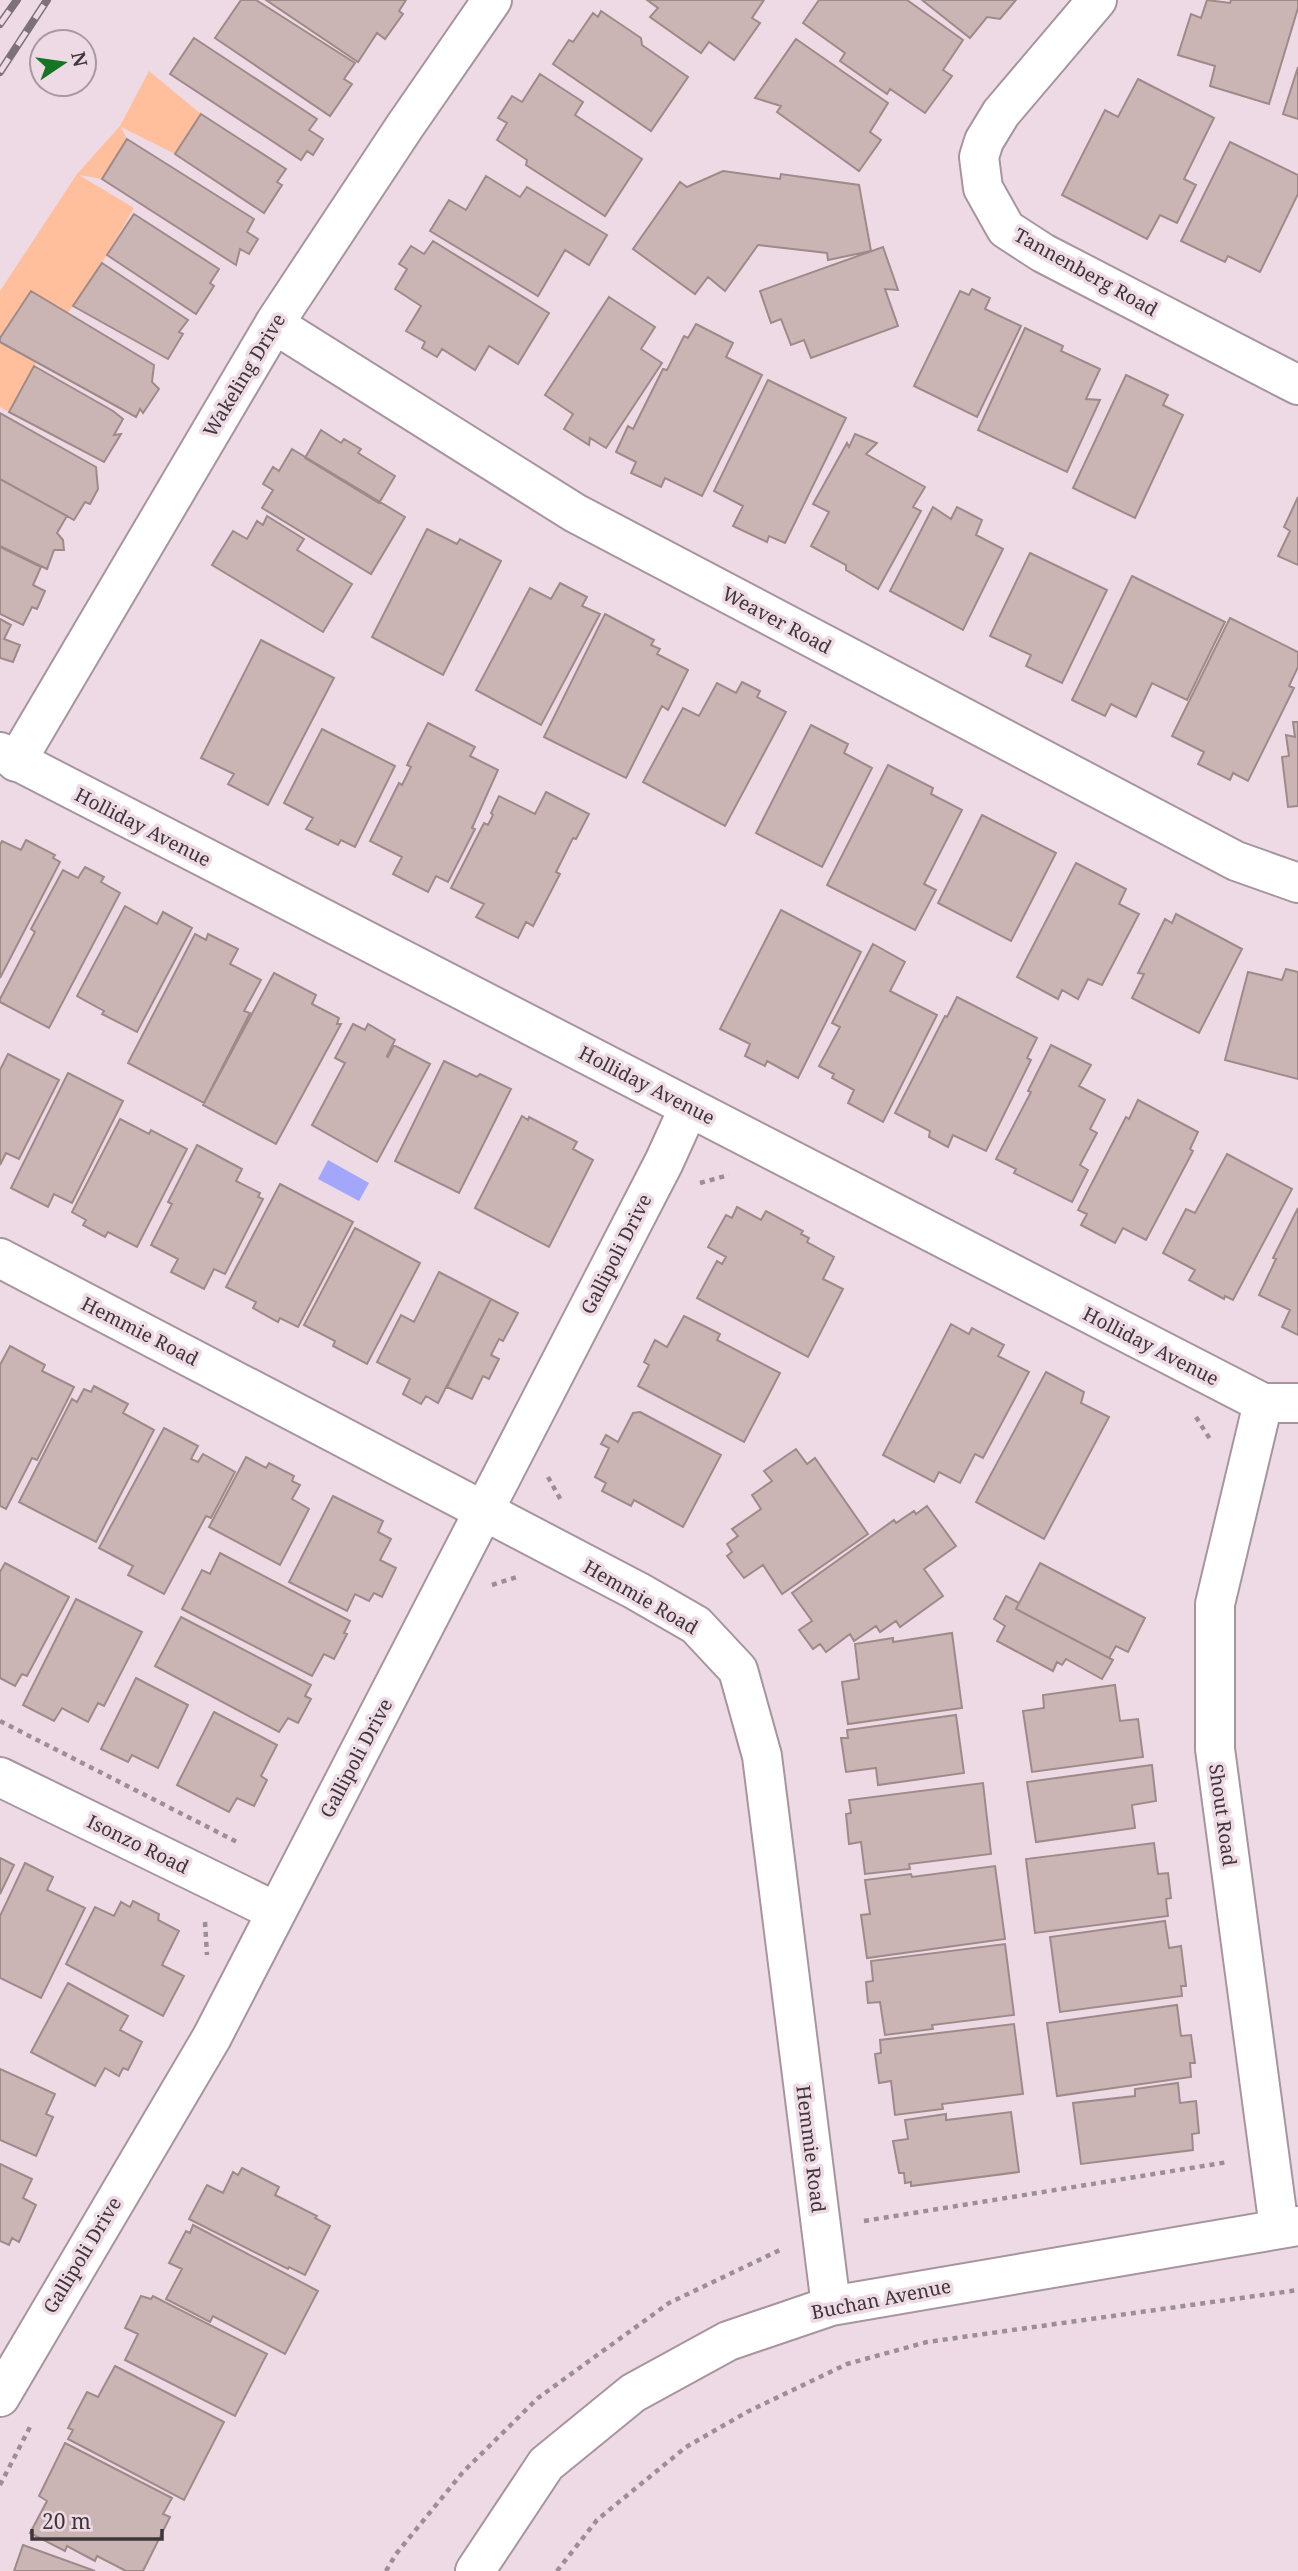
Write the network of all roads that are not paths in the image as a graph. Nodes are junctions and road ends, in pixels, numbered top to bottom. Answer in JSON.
{"nodes":[{"id":1,"x":492,"y":0,"type":"edge"},
{"id":2,"x":1097,"y":0,"type":"edge"},
{"id":3,"x":274,"y":324,"type":"junction"},
{"id":4,"x":1298,"y":385,"type":"edge"},
{"id":5,"x":8,"y":757,"type":"edge"},
{"id":6,"x":1298,"y":883,"type":"edge"},
{"id":7,"x":689,"y":1107,"type":"junction"},
{"id":8,"x":0,"y":1258,"type":"edge"},
{"id":9,"x":1280,"y":1403,"type":"edge"},
{"id":10,"x":483,"y":1510,"type":"junction"},
{"id":11,"x":0,"y":1777,"type":"edge"},
{"id":12,"x":275,"y":1912,"type":"junction"},
{"id":13,"x":1289,"y":2227,"type":"edge"},
{"id":14,"x":831,"y":2306,"type":"junction"},
{"id":15,"x":0,"y":2397,"type":"edge"},
{"id":16,"x":475,"y":2571,"type":"edge"}],
"edges":[{"from":1,"to":3,"type":"street","name":"Wakeling Drive"},
{"from":2,"to":4,"type":"street","name":"Tannenberg Road"},
{"from":3,"to":5,"type":"street","name":"Wakeling Drive"},
{"from":3,"to":6,"type":"street","name":"Weaver Road"},
{"from":5,"to":7,"type":"street","name":"Holliday Avenue"},
{"from":7,"to":9,"type":"street","name":"Holliday Avenue"},
{"from":7,"to":10,"type":"street","name":"Gallipoli Drive"},
{"from":8,"to":10,"type":"street","name":"Hemmie Road"},
{"from":9,"to":13,"type":"street","name":"Shout Road"},
{"from":10,"to":12,"type":"street","name":"Gallipoli Drive"},
{"from":10,"to":14,"type":"street","name":"Hemmie Road"},
{"from":11,"to":12,"type":"street","name":"Isonzo Road"},
{"from":12,"to":15,"type":"street","name":"Gallipoli Drive"},
{"from":13,"to":14,"type":"street","name":"Buchan Avenue"},
{"from":14,"to":16,"type":"street","name":"Buchan Avenue"}]}
